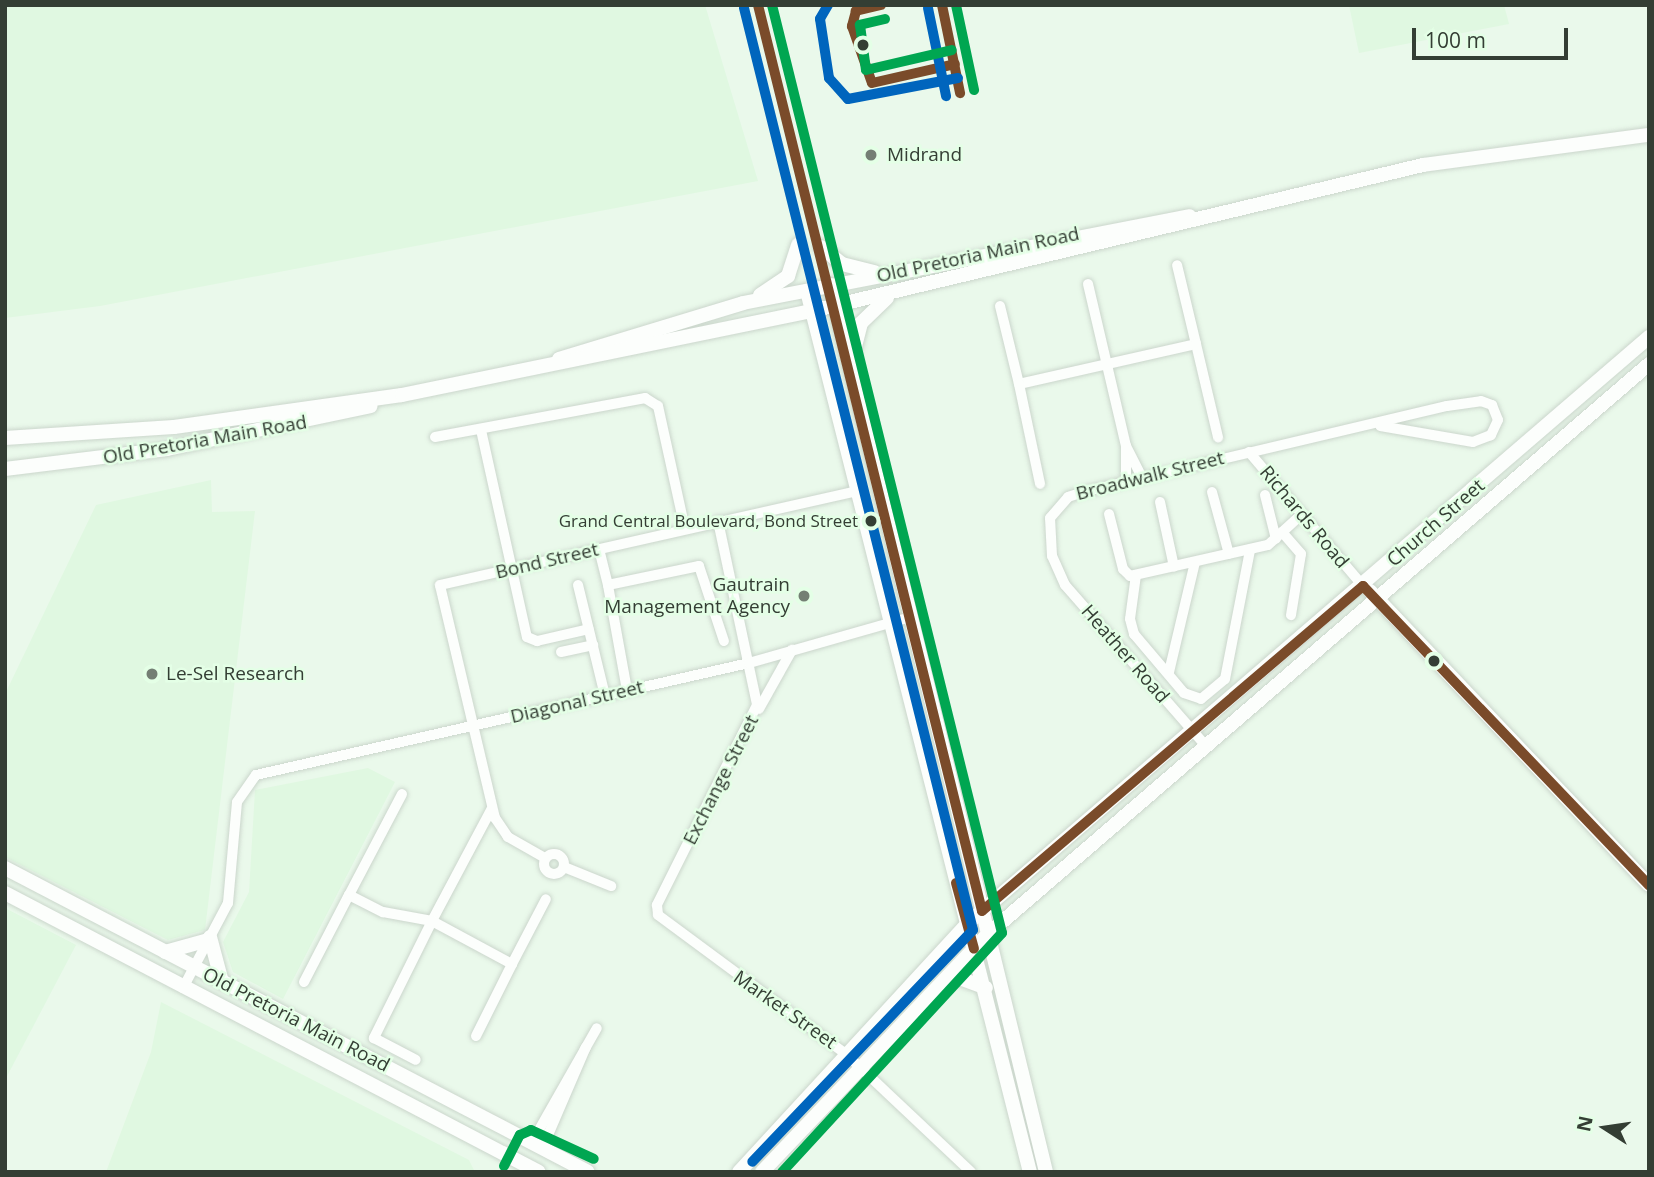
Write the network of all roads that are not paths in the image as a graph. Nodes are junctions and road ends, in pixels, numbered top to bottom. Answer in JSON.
{"nodes":[{"id":1,"x":1649,"y":129,"type":"edge"},
{"id":2,"x":1649,"y":135,"type":"edge"},
{"id":3,"x":1618,"y":137,"type":"junction"},
{"id":4,"x":1649,"y":141,"type":"edge"},
{"id":5,"x":1212,"y":214,"type":"junction"},
{"id":6,"x":798,"y":245,"type":"dead end"},
{"id":7,"x":821,"y":247,"type":"dead end"},
{"id":8,"x":1177,"y":265,"type":"dead end"},
{"id":9,"x":895,"y":273,"type":"junction"},
{"id":10,"x":1088,"y":284,"type":"dead end"},
{"id":11,"x":830,"y":285,"type":"junction"},
{"id":12,"x":917,"y":286,"type":"junction"},
{"id":13,"x":807,"y":291,"type":"junction"},
{"id":14,"x":743,"y":303,"type":"junction"},
{"id":15,"x":835,"y":305,"type":"junction"},
{"id":16,"x":1000,"y":306,"type":"dead end"},
{"id":17,"x":812,"y":311,"type":"junction"},
{"id":18,"x":1649,"y":338,"type":"edge"},
{"id":19,"x":1196,"y":344,"type":"junction"},
{"id":20,"x":1632,"y":353,"type":"junction"},
{"id":21,"x":1106,"y":365,"type":"junction"},
{"id":22,"x":545,"y":366,"type":"junction"},
{"id":23,"x":1648,"y":367,"type":"edge"},
{"id":24,"x":850,"y":377,"type":"junction"},
{"id":25,"x":1019,"y":384,"type":"junction"},
{"id":26,"x":402,"y":396,"type":"junction"},
{"id":27,"x":1380,"y":426,"type":"junction"},
{"id":28,"x":481,"y":430,"type":"junction"},
{"id":29,"x":435,"y":437,"type":"dead end"},
{"id":30,"x":1218,"y":437,"type":"dead end"},
{"id":31,"x":5,"y":438,"type":"edge"},
{"id":32,"x":1126,"y":446,"type":"junction"},
{"id":33,"x":1249,"y":452,"type":"junction"},
{"id":34,"x":5,"y":469,"type":"edge"},
{"id":35,"x":1142,"y":477,"type":"junction"},
{"id":36,"x":1126,"y":481,"type":"junction"},
{"id":37,"x":1040,"y":484,"type":"dead end"},
{"id":38,"x":858,"y":491,"type":"junction"},
{"id":39,"x":1212,"y":492,"type":"dead end"},
{"id":40,"x":1265,"y":495,"type":"dead end"},
{"id":41,"x":1160,"y":502,"type":"dead end"},
{"id":42,"x":1110,"y":514,"type":"dead end"},
{"id":43,"x":1302,"y":514,"type":"junction"},
{"id":44,"x":682,"y":515,"type":"dead end"},
{"id":45,"x":718,"y":521,"type":"junction"},
{"id":46,"x":1279,"y":536,"type":"junction"},
{"id":47,"x":599,"y":548,"type":"junction"},
{"id":48,"x":1250,"y":550,"type":"junction"},
{"id":49,"x":1229,"y":554,"type":"junction"},
{"id":50,"x":1052,"y":556,"type":"joint"},
{"id":51,"x":1195,"y":562,"type":"junction"},
{"id":52,"x":1174,"y":567,"type":"junction"},
{"id":53,"x":513,"y":569,"type":"junction"},
{"id":54,"x":1136,"y":575,"type":"junction"},
{"id":55,"x":578,"y":585,"type":"dead end"},
{"id":56,"x":608,"y":585,"type":"junction"},
{"id":57,"x":1363,"y":586,"type":"junction"},
{"id":58,"x":1378,"y":596,"type":"junction"},
{"id":59,"x":1291,"y":615,"type":"dead end"},
{"id":60,"x":907,"y":618,"type":"junction"},
{"id":61,"x":888,"y":622,"type":"junction"},
{"id":62,"x":589,"y":629,"type":"junction"},
{"id":63,"x":724,"y":641,"type":"dead end"},
{"id":64,"x":593,"y":645,"type":"junction"},
{"id":65,"x":792,"y":650,"type":"junction"},
{"id":66,"x":561,"y":652,"type":"dead end"},
{"id":67,"x":749,"y":663,"type":"junction"},
{"id":68,"x":1169,"y":673,"type":"junction"},
{"id":69,"x":627,"y":690,"type":"junction"},
{"id":70,"x":605,"y":696,"type":"junction"},
{"id":71,"x":756,"y":713,"type":"junction"},
{"id":72,"x":471,"y":726,"type":"junction"},
{"id":73,"x":1190,"y":729,"type":"junction"},
{"id":74,"x":1206,"y":747,"type":"junction"},
{"id":75,"x":402,"y":794,"type":"dead end"},
{"id":76,"x":492,"y":808,"type":"junction"},
{"id":77,"x":5,"y":868,"type":"edge"},
{"id":78,"x":972,"y":872,"type":"junction"},
{"id":79,"x":1649,"y":885,"type":"edge"},
{"id":80,"x":611,"y":886,"type":"dead end"},
{"id":81,"x":1008,"y":889,"type":"junction"},
{"id":82,"x":5,"y":893,"type":"edge"},
{"id":83,"x":349,"y":895,"type":"junction"},
{"id":84,"x":547,"y":899,"type":"dead end"},
{"id":85,"x":657,"y":911,"type":"joint"},
{"id":86,"x":982,"y":911,"type":"junction"},
{"id":87,"x":432,"y":921,"type":"junction"},
{"id":88,"x":967,"y":924,"type":"junction"},
{"id":89,"x":988,"y":934,"type":"junction"},
{"id":90,"x":209,"y":938,"type":"junction"},
{"id":91,"x":974,"y":949,"type":"junction"},
{"id":92,"x":166,"y":952,"type":"junction"},
{"id":93,"x":512,"y":964,"type":"junction"},
{"id":94,"x":195,"y":968,"type":"junction"},
{"id":95,"x":951,"y":975,"type":"junction"},
{"id":96,"x":222,"y":982,"type":"junction"},
{"id":97,"x":304,"y":982,"type":"dead end"},
{"id":98,"x":183,"y":988,"type":"junction"},
{"id":99,"x":986,"y":988,"type":"junction"},
{"id":100,"x":597,"y":1028,"type":"dead end"},
{"id":101,"x":476,"y":1036,"type":"dead end"},
{"id":102,"x":847,"y":1055,"type":"junction"},
{"id":103,"x":416,"y":1060,"type":"dead end"},
{"id":104,"x":864,"y":1070,"type":"junction"},
{"id":105,"x":536,"y":1146,"type":"junction"},
{"id":106,"x":529,"y":1169,"type":"edge"},
{"id":107,"x":588,"y":1172,"type":"edge"},
{"id":108,"x":739,"y":1172,"type":"edge"},
{"id":109,"x":762,"y":1172,"type":"edge"},
{"id":110,"x":971,"y":1172,"type":"edge"},
{"id":111,"x":1030,"y":1172,"type":"edge"},
{"id":112,"x":1046,"y":1172,"type":"edge"}],
"edges":[{"from":1,"to":3,"type":"main road"},
{"from":2,"to":3,"type":"main road","name":"Old Pretoria Main Road"},
{"from":3,"to":4,"type":"main road"},
{"from":3,"to":5,"type":"main road","name":"Old Pretoria Main Road"},
{"from":5,"to":9,"type":"main road","name":"Old Pretoria Main Road"},
{"from":5,"to":12,"type":"main road","name":"Old Pretoria Main Road"},
{"from":6,"to":14,"type":"main road"},
{"from":7,"to":9,"type":"main road"},
{"from":8,"to":19,"type":"street"},
{"from":9,"to":11,"type":"main road","name":"Old Pretoria Main Road"},
{"from":10,"to":21,"type":"street"},
{"from":11,"to":13,"type":"main road","name":"Old Pretoria Main Road"},
{"from":11,"to":15,"type":"main road"},
{"from":12,"to":15,"type":"main road","name":"Old Pretoria Main Road"},
{"from":12,"to":24,"type":"main road"},
{"from":13,"to":14,"type":"main road","name":"Old Pretoria Main Road"},
{"from":13,"to":17,"type":"main road"},
{"from":14,"to":22,"type":"main road","name":"Old Pretoria Main Road"},
{"from":15,"to":17,"type":"main road","name":"Old Pretoria Main Road"},
{"from":15,"to":24,"type":"main road"},
{"from":16,"to":25,"type":"street"},
{"from":17,"to":22,"type":"main road","name":"Old Pretoria Main Road"},
{"from":17,"to":38,"type":"main road"},
{"from":18,"to":20,"type":"main road","name":"Church Street"},
{"from":19,"to":21,"type":"street"},
{"from":19,"to":30,"type":"street"},
{"from":20,"to":23,"type":"street"},
{"from":20,"to":57,"type":"main road","name":"Church Street"},
{"from":21,"to":25,"type":"street"},
{"from":21,"to":32,"type":"street"},
{"from":22,"to":26,"type":"main road","name":"Old Pretoria Main Road"},
{"from":23,"to":58,"type":"main road","name":"Church Street"},
{"from":24,"to":60,"type":"main road"},
{"from":25,"to":37,"type":"street"},
{"from":26,"to":31,"type":"main road","name":"Old Pretoria Main Road"},
{"from":26,"to":34,"type":"main road","name":"Old Pretoria Main Road"},
{"from":27,"to":27,"type":"street","name":"Broadwalk Street"},
{"from":27,"to":33,"type":"street","name":"Broadwalk Street"},
{"from":28,"to":29,"type":"street"},
{"from":28,"to":44,"type":"street"},
{"from":28,"to":53,"type":"street"},
{"from":32,"to":35,"type":"street"},
{"from":32,"to":36,"type":"street"},
{"from":33,"to":35,"type":"street","name":"Broadwalk Street"},
{"from":33,"to":43,"type":"street","name":"Richards Road"},
{"from":35,"to":36,"type":"street","name":"Broadwalk Street"},
{"from":36,"to":50,"type":"street","name":"Broadwalk Street"},
{"from":38,"to":45,"type":"street","name":"Bond Street"},
{"from":38,"to":61,"type":"main road"},
{"from":39,"to":49,"type":"street"},
{"from":40,"to":46,"type":"street"},
{"from":41,"to":52,"type":"street"},
{"from":42,"to":54,"type":"street"},
{"from":43,"to":46,"type":"street"},
{"from":43,"to":57,"type":"street","name":"Richards Road"},
{"from":45,"to":47,"type":"street","name":"Bond Street"},
{"from":45,"to":67,"type":"street","name":"Exchange Street"},
{"from":46,"to":48,"type":"street"},
{"from":46,"to":59,"type":"street"},
{"from":47,"to":53,"type":"street","name":"Bond Street"},
{"from":47,"to":56,"type":"street"},
{"from":48,"to":49,"type":"street"},
{"from":48,"to":68,"type":"street"},
{"from":49,"to":51,"type":"street"},
{"from":50,"to":73,"type":"street","name":"Heather Road"},
{"from":51,"to":52,"type":"street"},
{"from":51,"to":68,"type":"street"},
{"from":52,"to":54,"type":"street"},
{"from":53,"to":62,"type":"street"},
{"from":53,"to":72,"type":"street","name":"Bond Street"},
{"from":54,"to":68,"type":"street"},
{"from":55,"to":62,"type":"street"},
{"from":56,"to":63,"type":"street"},
{"from":56,"to":69,"type":"street"},
{"from":57,"to":58,"type":"main road","name":"Richards Road"},
{"from":57,"to":73,"type":"main road","name":"Church Street"},
{"from":58,"to":74,"type":"main road","name":"Church Street"},
{"from":58,"to":79,"type":"main road","name":"Richards Road"},
{"from":60,"to":61,"type":"street","name":"Diagonal Street"},
{"from":60,"to":78,"type":"main road"},
{"from":61,"to":65,"type":"street","name":"Diagonal Street"},
{"from":61,"to":88,"type":"main road"},
{"from":62,"to":64,"type":"street"},
{"from":64,"to":66,"type":"street"},
{"from":64,"to":70,"type":"street"},
{"from":65,"to":67,"type":"street","name":"Diagonal Street"},
{"from":65,"to":71,"type":"street"},
{"from":67,"to":69,"type":"street","name":"Diagonal Street"},
{"from":67,"to":71,"type":"street","name":"Exchange Street"},
{"from":69,"to":70,"type":"street","name":"Diagonal Street"},
{"from":70,"to":72,"type":"street","name":"Diagonal Street"},
{"from":71,"to":85,"type":"street","name":"Exchange Street"},
{"from":72,"to":76,"type":"street"},
{"from":72,"to":90,"type":"street","name":"Diagonal Street"},
{"from":73,"to":74,"type":"street","name":"Heather Road"},
{"from":73,"to":81,"type":"main road","name":"Church Street"},
{"from":74,"to":89,"type":"main road","name":"Church Street"},
{"from":75,"to":83,"type":"street"},
{"from":76,"to":80,"type":"street"},
{"from":76,"to":87,"type":"street"},
{"from":77,"to":92,"type":"main road","name":"Old Pretoria Main Road"},
{"from":78,"to":81,"type":"main road"},
{"from":78,"to":86,"type":"main road"},
{"from":81,"to":86,"type":"main road","name":"Church Street"},
{"from":82,"to":98,"type":"main road","name":"Old Pretoria Main Road"},
{"from":83,"to":87,"type":"street"},
{"from":83,"to":97,"type":"street"},
{"from":84,"to":93,"type":"street"},
{"from":85,"to":102,"type":"street","name":"Market Street"},
{"from":86,"to":88,"type":"main road","name":"Church Street"},
{"from":86,"to":89,"type":"main road"},
{"from":87,"to":93,"type":"street"},
{"from":87,"to":103,"type":"street"},
{"from":88,"to":91,"type":"main road"},
{"from":88,"to":102,"type":"main road","name":"Church Street"},
{"from":89,"to":91,"type":"main road","name":"Church Street"},
{"from":89,"to":112,"type":"main road"},
{"from":90,"to":92,"type":"main road"},
{"from":90,"to":94,"type":"street"},
{"from":90,"to":96,"type":"main road"},
{"from":91,"to":95,"type":"main road","name":"Church Street"},
{"from":91,"to":99,"type":"main road"},
{"from":92,"to":94,"type":"main road","name":"Old Pretoria Main Road"},
{"from":93,"to":101,"type":"street"},
{"from":94,"to":96,"type":"main road","name":"Old Pretoria Main Road"},
{"from":94,"to":98,"type":"street"},
{"from":95,"to":99,"type":"main road"},
{"from":95,"to":104,"type":"main road","name":"Church Street"},
{"from":96,"to":105,"type":"main road","name":"Old Pretoria Main Road"},
{"from":98,"to":106,"type":"main road","name":"Old Pretoria Main Road"},
{"from":99,"to":111,"type":"main road"},
{"from":100,"to":105,"type":"street"},
{"from":102,"to":104,"type":"street","name":"Market Street"},
{"from":102,"to":108,"type":"main road","name":"Church Street"},
{"from":104,"to":109,"type":"main road","name":"Church Street"},
{"from":104,"to":110,"type":"street","name":"Market Street"},
{"from":105,"to":106,"type":"main road"},
{"from":105,"to":107,"type":"main road","name":"Old Pretoria Main Road"}]}
